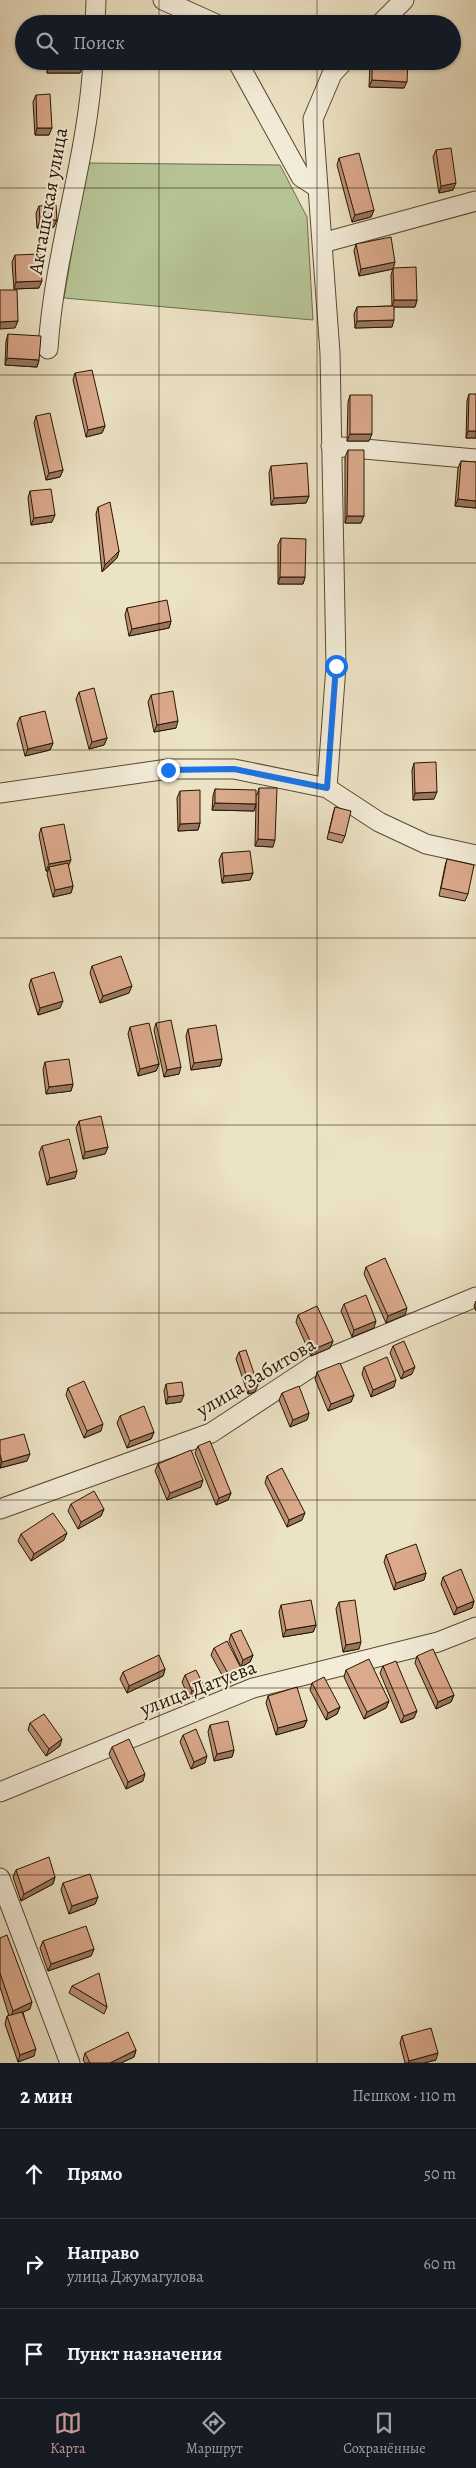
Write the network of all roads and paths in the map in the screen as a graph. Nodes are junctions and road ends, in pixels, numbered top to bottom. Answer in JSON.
{"nodes":[{"id":1,"x":96,"y":0,"type":"edge"},
{"id":2,"x":163,"y":0,"type":"edge"},
{"id":3,"x":404,"y":0,"type":"edge"},
{"id":4,"x":95,"y":15,"type":"edge"},
{"id":5,"x":196,"y":15,"type":"edge"},
{"id":6,"x":389,"y":15,"type":"edge"},
{"id":7,"x":92,"y":70,"type":"edge"},
{"id":8,"x":242,"y":70,"type":"edge"},
{"id":9,"x":336,"y":70,"type":"edge"},
{"id":10,"x":318,"y":188,"type":"junction"},
{"id":11,"x":476,"y":201,"type":"edge"},
{"id":12,"x":322,"y":243,"type":"junction"},
{"id":13,"x":48,"y":350,"type":"dead end"},
{"id":14,"x":331,"y":446,"type":"junction"},
{"id":15,"x":476,"y":459,"type":"edge"},
{"id":16,"x":327,"y":788,"type":"junction"},
{"id":17,"x":0,"y":793,"type":"edge"},
{"id":18,"x":476,"y":855,"type":"edge"},
{"id":19,"x":476,"y":1297,"type":"edge"},
{"id":20,"x":0,"y":1509,"type":"edge"},
{"id":21,"x":476,"y":1627,"type":"edge"},
{"id":22,"x":0,"y":1792,"type":"edge"},
{"id":23,"x":0,"y":1878,"type":"edge"},
{"id":24,"x":70,"y":2063,"type":"edge"}],
"edges":[{"from":1,"to":4,"type":"street"},
{"from":2,"to":5,"type":"street"},
{"from":3,"to":6,"type":"street"},
{"from":7,"to":13,"type":"street","name":"Акташская улица"},
{"from":8,"to":10,"type":"street"},
{"from":9,"to":10,"type":"street"},
{"from":10,"to":12,"type":"street"},
{"from":11,"to":12,"type":"street"},
{"from":12,"to":14,"type":"street"},
{"from":14,"to":15,"type":"street"},
{"from":14,"to":16,"type":"street"},
{"from":16,"to":17,"type":"street"},
{"from":16,"to":18,"type":"street"},
{"from":19,"to":20,"type":"street","name":"улица Забитова"},
{"from":21,"to":22,"type":"street","name":"улица Датуева"},
{"from":23,"to":24,"type":"street"}]}
